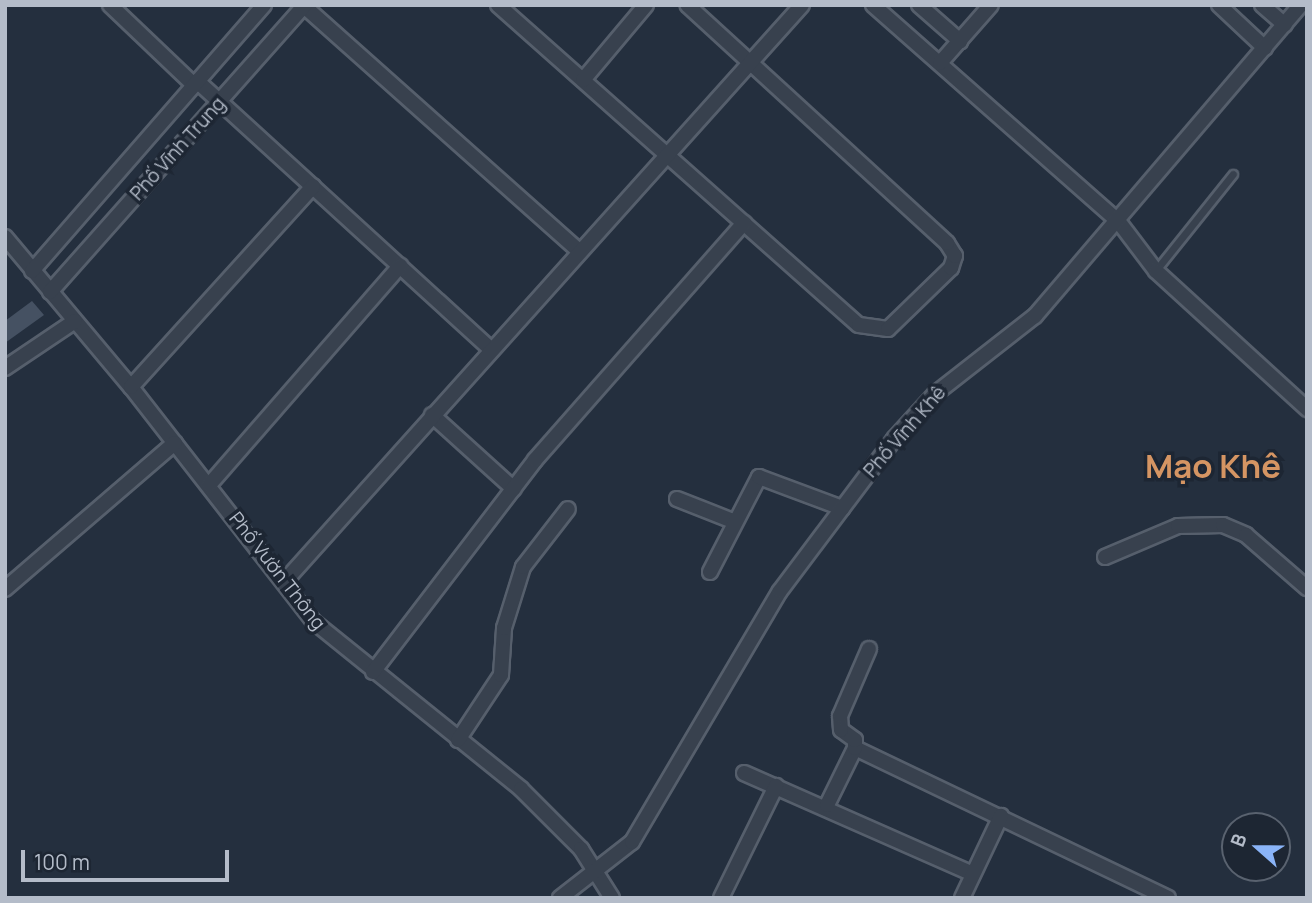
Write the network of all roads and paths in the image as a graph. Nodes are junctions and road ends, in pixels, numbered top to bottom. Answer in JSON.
{"nodes":[{"id":1,"x":110,"y":5,"type":"edge"},
{"id":2,"x":264,"y":5,"type":"edge"},
{"id":3,"x":498,"y":5,"type":"edge"},
{"id":4,"x":646,"y":5,"type":"edge"},
{"id":5,"x":687,"y":5,"type":"edge"},
{"id":6,"x":802,"y":5,"type":"edge"},
{"id":7,"x":873,"y":5,"type":"edge"},
{"id":8,"x":919,"y":5,"type":"edge"},
{"id":9,"x":992,"y":5,"type":"edge"},
{"id":10,"x":1219,"y":5,"type":"edge"},
{"id":11,"x":1262,"y":5,"type":"edge"},
{"id":12,"x":1301,"y":5,"type":"edge"},
{"id":13,"x":305,"y":6,"type":"edge"},
{"id":14,"x":1285,"y":25,"type":"junction"},
{"id":15,"x":960,"y":41,"type":"junction"},
{"id":16,"x":1265,"y":48,"type":"junction"},
{"id":17,"x":750,"y":62,"type":"junction"},
{"id":18,"x":940,"y":63,"type":"junction"},
{"id":19,"x":583,"y":80,"type":"junction"},
{"id":20,"x":196,"y":83,"type":"junction"},
{"id":21,"x":220,"y":102,"type":"junction"},
{"id":22,"x":667,"y":155,"type":"junction"},
{"id":23,"x":1233,"y":174,"type":"dead end"},
{"id":24,"x":313,"y":186,"type":"junction"},
{"id":25,"x":1119,"y":222,"type":"junction"},
{"id":26,"x":744,"y":223,"type":"junction"},
{"id":27,"x":5,"y":237,"type":"edge"},
{"id":28,"x":579,"y":251,"type":"junction"},
{"id":29,"x":400,"y":266,"type":"junction"},
{"id":30,"x":32,"y":271,"type":"junction"},
{"id":31,"x":1156,"y":271,"type":"junction"},
{"id":32,"x":50,"y":292,"type":"junction"},
{"id":33,"x":75,"y":321,"type":"junction"},
{"id":34,"x":491,"y":349,"type":"junction"},
{"id":35,"x":5,"y":368,"type":"edge"},
{"id":36,"x":131,"y":387,"type":"junction"},
{"id":37,"x":1307,"y":409,"type":"edge"},
{"id":38,"x":432,"y":415,"type":"junction"},
{"id":39,"x":175,"y":443,"type":"junction"},
{"id":40,"x":209,"y":485,"type":"junction"},
{"id":41,"x":514,"y":489,"type":"junction"},
{"id":42,"x":677,"y":499,"type":"dead end"},
{"id":43,"x":842,"y":508,"type":"junction"},
{"id":44,"x":568,"y":509,"type":"dead end"},
{"id":45,"x":733,"y":521,"type":"junction"},
{"id":46,"x":1105,"y":557,"type":"dead end"},
{"id":47,"x":710,"y":572,"type":"dead end"},
{"id":48,"x":285,"y":581,"type":"junction"},
{"id":49,"x":1307,"y":588,"type":"edge"},
{"id":50,"x":5,"y":589,"type":"edge"},
{"id":51,"x":869,"y":649,"type":"dead end"},
{"id":52,"x":373,"y":672,"type":"junction"},
{"id":53,"x":458,"y":740,"type":"junction"},
{"id":54,"x":855,"y":748,"type":"junction"},
{"id":55,"x":744,"y":772,"type":"dead end"},
{"id":56,"x":776,"y":786,"type":"junction"},
{"id":57,"x":827,"y":805,"type":"junction"},
{"id":58,"x":1001,"y":816,"type":"junction"},
{"id":59,"x":597,"y":872,"type":"junction"},
{"id":60,"x":973,"y":874,"type":"junction"},
{"id":61,"x":559,"y":898,"type":"edge"},
{"id":62,"x":612,"y":898,"type":"edge"},
{"id":63,"x":720,"y":898,"type":"edge"},
{"id":64,"x":962,"y":898,"type":"edge"},
{"id":65,"x":1168,"y":898,"type":"edge"}],
"edges":[{"from":1,"to":20,"type":"street"},
{"from":2,"to":20,"type":"street","name":"Phố Vĩnh Trung"},
{"from":3,"to":19,"type":"street"},
{"from":4,"to":19,"type":"street"},
{"from":5,"to":17,"type":"street"},
{"from":6,"to":17,"type":"street"},
{"from":7,"to":18,"type":"street"},
{"from":8,"to":15,"type":"street"},
{"from":9,"to":15,"type":"street"},
{"from":10,"to":16,"type":"street"},
{"from":11,"to":14,"type":"street"},
{"from":12,"to":14,"type":"street","name":"Phố Vĩnh Khê"},
{"from":13,"to":21,"type":"street","name":"Phố Vĩnh Trung"},
{"from":13,"to":28,"type":"street"},
{"from":14,"to":16,"type":"street","name":"Phố Vĩnh Khê"},
{"from":15,"to":18,"type":"street"},
{"from":16,"to":25,"type":"street","name":"Phố Vĩnh Khê"},
{"from":17,"to":22,"type":"street"},
{"from":17,"to":26,"type":"street"},
{"from":18,"to":25,"type":"street"},
{"from":19,"to":22,"type":"street"},
{"from":20,"to":21,"type":"street"},
{"from":20,"to":30,"type":"street","name":"Phố Vĩnh Trung"},
{"from":21,"to":24,"type":"street"},
{"from":21,"to":32,"type":"street","name":"Phố Vĩnh Trung"},
{"from":22,"to":26,"type":"street"},
{"from":22,"to":28,"type":"street"},
{"from":23,"to":31,"type":"lane"},
{"from":24,"to":29,"type":"street"},
{"from":24,"to":36,"type":"street"},
{"from":25,"to":31,"type":"street"},
{"from":25,"to":43,"type":"street","name":"Phố Vĩnh Khê"},
{"from":26,"to":41,"type":"street"},
{"from":27,"to":30,"type":"street","name":"Phố Vườn Thông"},
{"from":28,"to":34,"type":"street"},
{"from":29,"to":34,"type":"street"},
{"from":29,"to":40,"type":"street"},
{"from":30,"to":32,"type":"street","name":"Phố Vườn Thông"},
{"from":31,"to":37,"type":"street"},
{"from":32,"to":33,"type":"street","name":"Phố Vườn Thông"},
{"from":33,"to":35,"type":"street"},
{"from":33,"to":36,"type":"street","name":"Phố Vườn Thông"},
{"from":34,"to":38,"type":"street"},
{"from":36,"to":39,"type":"street","name":"Phố Vườn Thông"},
{"from":38,"to":41,"type":"street"},
{"from":38,"to":48,"type":"street"},
{"from":39,"to":40,"type":"street","name":"Phố Vườn Thông"},
{"from":39,"to":50,"type":"street"},
{"from":40,"to":48,"type":"street","name":"Phố Vườn Thông"},
{"from":41,"to":52,"type":"street"},
{"from":42,"to":45,"type":"street"},
{"from":43,"to":45,"type":"street"},
{"from":43,"to":59,"type":"street","name":"Phố Vĩnh Khê"},
{"from":44,"to":53,"type":"street"},
{"from":45,"to":47,"type":"street"},
{"from":46,"to":49,"type":"street"},
{"from":48,"to":52,"type":"street","name":"Phố Vườn Thông"},
{"from":51,"to":54,"type":"street"},
{"from":52,"to":53,"type":"street","name":"Phố Vườn Thông"},
{"from":53,"to":59,"type":"street","name":"Phố Vườn Thông"},
{"from":54,"to":57,"type":"street"},
{"from":54,"to":58,"type":"street"},
{"from":55,"to":56,"type":"street"},
{"from":56,"to":57,"type":"street"},
{"from":56,"to":63,"type":"street"},
{"from":57,"to":60,"type":"street"},
{"from":58,"to":60,"type":"street"},
{"from":58,"to":65,"type":"street"},
{"from":59,"to":61,"type":"street","name":"Phố Vĩnh Khê"},
{"from":59,"to":62,"type":"street","name":"Phố Vườn Thông"},
{"from":60,"to":64,"type":"street"}]}
